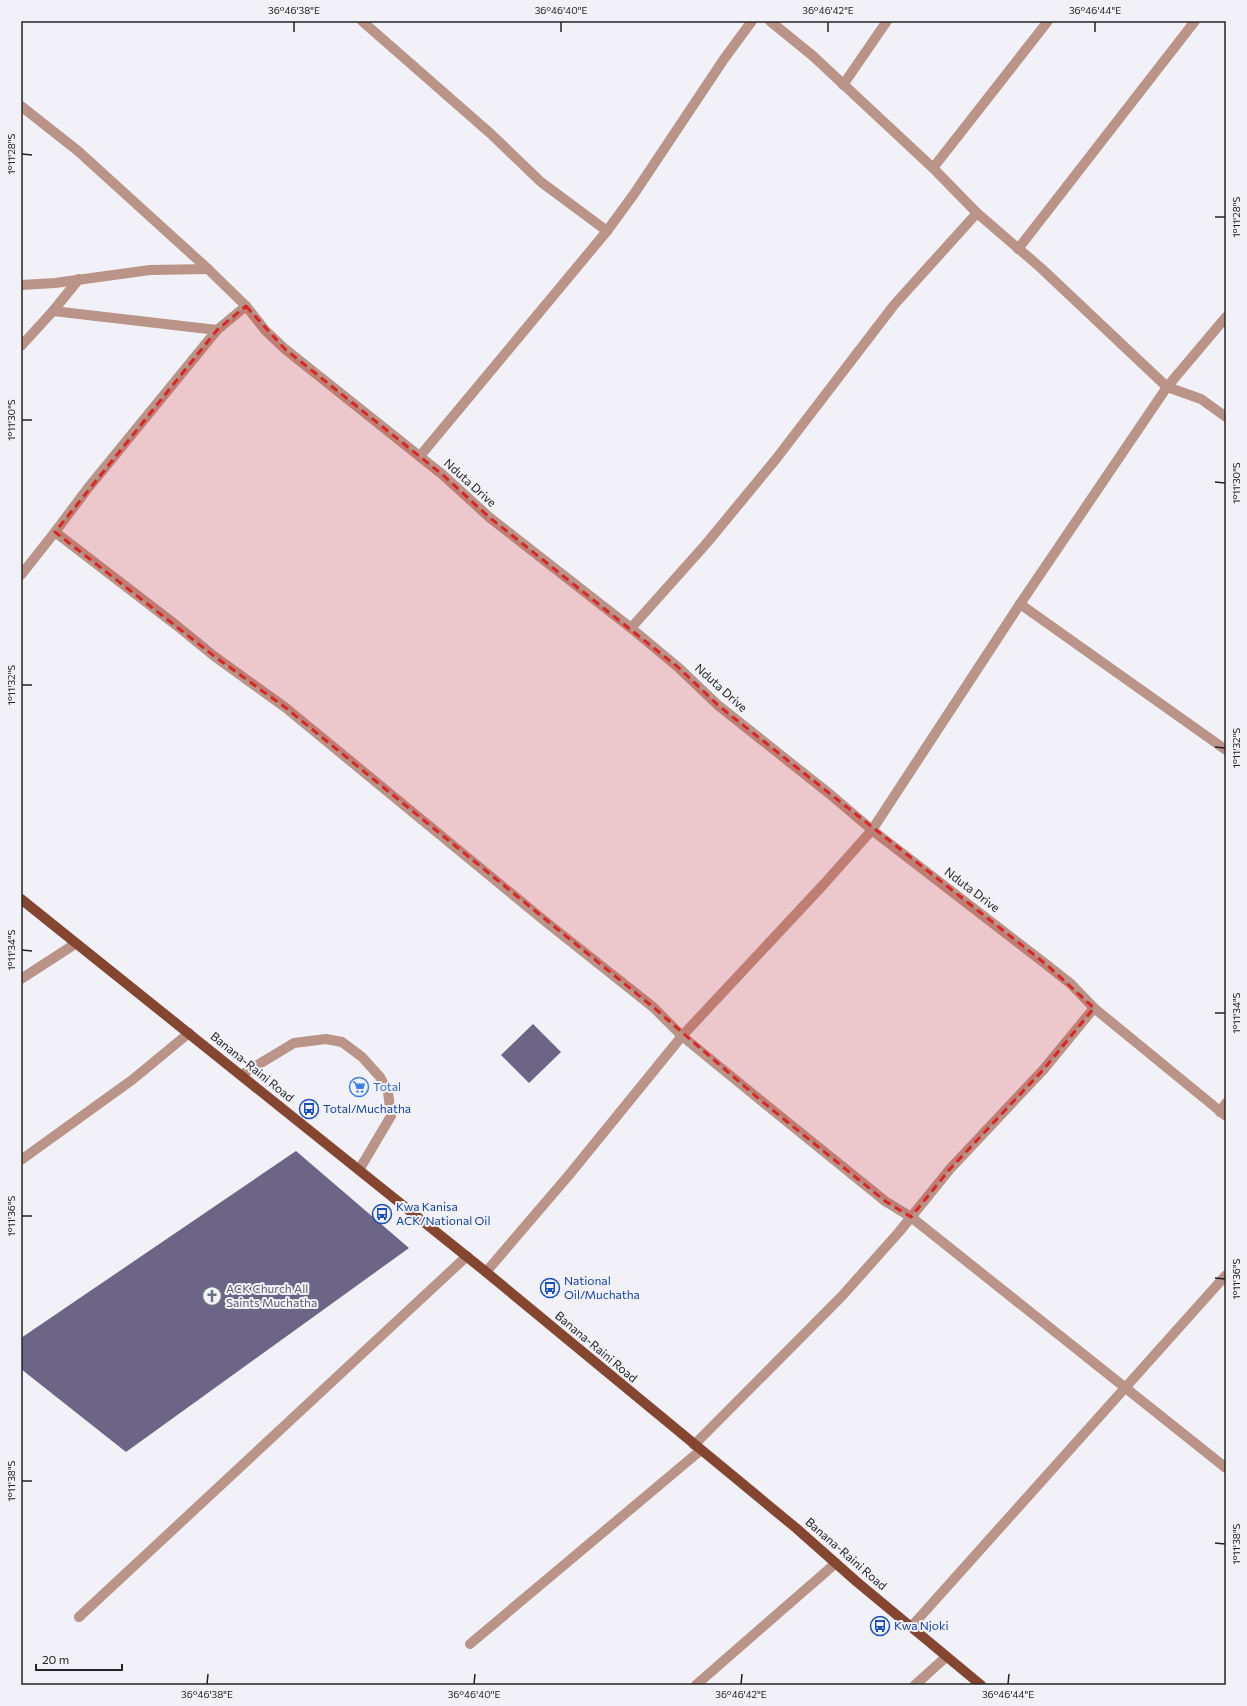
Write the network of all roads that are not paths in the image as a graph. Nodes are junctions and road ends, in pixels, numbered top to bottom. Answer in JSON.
{"nodes":[{"id":1,"x":362,"y":21,"type":"edge"},
{"id":2,"x":752,"y":21,"type":"edge"},
{"id":3,"x":770,"y":21,"type":"edge"},
{"id":4,"x":887,"y":21,"type":"edge"},
{"id":5,"x":1048,"y":21,"type":"edge"},
{"id":6,"x":1195,"y":21,"type":"edge"},
{"id":7,"x":843,"y":85,"type":"junction"},
{"id":8,"x":21,"y":106,"type":"edge"},
{"id":9,"x":933,"y":168,"type":"junction"},
{"id":10,"x":977,"y":213,"type":"junction"},
{"id":11,"x":607,"y":231,"type":"junction"},
{"id":12,"x":1018,"y":249,"type":"junction"},
{"id":13,"x":208,"y":269,"type":"junction"},
{"id":14,"x":79,"y":279,"type":"junction"},
{"id":15,"x":21,"y":285,"type":"edge"},
{"id":16,"x":246,"y":306,"type":"junction"},
{"id":17,"x":53,"y":311,"type":"junction"},
{"id":18,"x":1226,"y":317,"type":"edge"},
{"id":19,"x":217,"y":330,"type":"junction"},
{"id":20,"x":21,"y":346,"type":"edge"},
{"id":21,"x":1166,"y":387,"type":"junction"},
{"id":22,"x":1226,"y":417,"type":"edge"},
{"id":23,"x":420,"y":456,"type":"junction"},
{"id":24,"x":55,"y":532,"type":"junction"},
{"id":25,"x":21,"y":575,"type":"edge"},
{"id":26,"x":1020,"y":604,"type":"junction"},
{"id":27,"x":631,"y":628,"type":"junction"},
{"id":28,"x":1226,"y":750,"type":"edge"},
{"id":29,"x":872,"y":830,"type":"junction"},
{"id":30,"x":21,"y":899,"type":"edge"},
{"id":31,"x":75,"y":944,"type":"junction"},
{"id":32,"x":21,"y":979,"type":"edge"},
{"id":33,"x":1094,"y":1008,"type":"junction"},
{"id":34,"x":189,"y":1033,"type":"junction"},
{"id":35,"x":682,"y":1036,"type":"junction"},
{"id":36,"x":241,"y":1075,"type":"junction"},
{"id":37,"x":1224,"y":1110,"type":"edge"},
{"id":38,"x":21,"y":1160,"type":"edge"},
{"id":39,"x":359,"y":1170,"type":"junction"},
{"id":40,"x":911,"y":1217,"type":"junction"},
{"id":41,"x":467,"y":1256,"type":"junction"},
{"id":42,"x":486,"y":1272,"type":"junction"},
{"id":43,"x":1226,"y":1275,"type":"edge"},
{"id":44,"x":1126,"y":1388,"type":"junction"},
{"id":45,"x":698,"y":1448,"type":"junction"},
{"id":46,"x":1226,"y":1468,"type":"edge"},
{"id":47,"x":836,"y":1563,"type":"junction"},
{"id":48,"x":79,"y":1617,"type":"dead end"},
{"id":49,"x":911,"y":1627,"type":"junction"},
{"id":50,"x":470,"y":1644,"type":"dead end"},
{"id":51,"x":946,"y":1657,"type":"junction"},
{"id":52,"x":696,"y":1685,"type":"edge"},
{"id":53,"x":915,"y":1685,"type":"edge"},
{"id":54,"x":981,"y":1685,"type":"edge"}],
"edges":[{"from":1,"to":11,"type":"street"},
{"from":2,"to":11,"type":"street"},
{"from":3,"to":7,"type":"street"},
{"from":4,"to":7,"type":"street"},
{"from":5,"to":9,"type":"street"},
{"from":6,"to":12,"type":"street"},
{"from":7,"to":9,"type":"street"},
{"from":8,"to":13,"type":"street","name":"Nduta Drive"},
{"from":9,"to":10,"type":"street"},
{"from":10,"to":12,"type":"street"},
{"from":10,"to":27,"type":"street"},
{"from":11,"to":23,"type":"street"},
{"from":12,"to":21,"type":"street"},
{"from":13,"to":14,"type":"street"},
{"from":13,"to":16,"type":"street","name":"Nduta Drive"},
{"from":14,"to":15,"type":"street"},
{"from":14,"to":17,"type":"street"},
{"from":16,"to":19,"type":"street"},
{"from":16,"to":23,"type":"street","name":"Nduta Drive"},
{"from":17,"to":19,"type":"street"},
{"from":17,"to":20,"type":"street"},
{"from":18,"to":21,"type":"street"},
{"from":19,"to":24,"type":"street"},
{"from":21,"to":22,"type":"street"},
{"from":21,"to":26,"type":"street"},
{"from":23,"to":27,"type":"street","name":"Nduta Drive"},
{"from":24,"to":25,"type":"street"},
{"from":24,"to":35,"type":"street"},
{"from":26,"to":28,"type":"street"},
{"from":26,"to":29,"type":"street"},
{"from":27,"to":29,"type":"street","name":"Nduta Drive"},
{"from":29,"to":33,"type":"street","name":"Nduta Drive"},
{"from":29,"to":35,"type":"street"},
{"from":30,"to":31,"type":"main road","name":"Banana-Raini Road"},
{"from":31,"to":32,"type":"street"},
{"from":31,"to":34,"type":"main road","name":"Banana-Raini Road"},
{"from":33,"to":37,"type":"street","name":"Nduta Drive"},
{"from":33,"to":40,"type":"street"},
{"from":34,"to":36,"type":"main road","name":"Banana-Raini Road"},
{"from":34,"to":38,"type":"street"},
{"from":35,"to":40,"type":"street"},
{"from":35,"to":42,"type":"street"},
{"from":36,"to":39,"type":"main road","name":"Banana-Raini Road"},
{"from":36,"to":39,"type":"street"},
{"from":39,"to":41,"type":"main road","name":"Banana-Raini Road"},
{"from":40,"to":44,"type":"street"},
{"from":40,"to":45,"type":"street"},
{"from":41,"to":42,"type":"main road","name":"Banana-Raini Road"},
{"from":41,"to":48,"type":"street"},
{"from":42,"to":45,"type":"main road","name":"Banana-Raini Road"},
{"from":43,"to":44,"type":"street"},
{"from":44,"to":46,"type":"street"},
{"from":44,"to":49,"type":"street"},
{"from":45,"to":47,"type":"main road","name":"Banana-Raini Road"},
{"from":45,"to":50,"type":"street"},
{"from":47,"to":49,"type":"main road","name":"Banana-Raini Road"},
{"from":47,"to":52,"type":"street"},
{"from":49,"to":51,"type":"main road","name":"Banana-Raini Road"},
{"from":51,"to":53,"type":"street"},
{"from":51,"to":54,"type":"main road","name":"Banana-Raini Road"}]}
